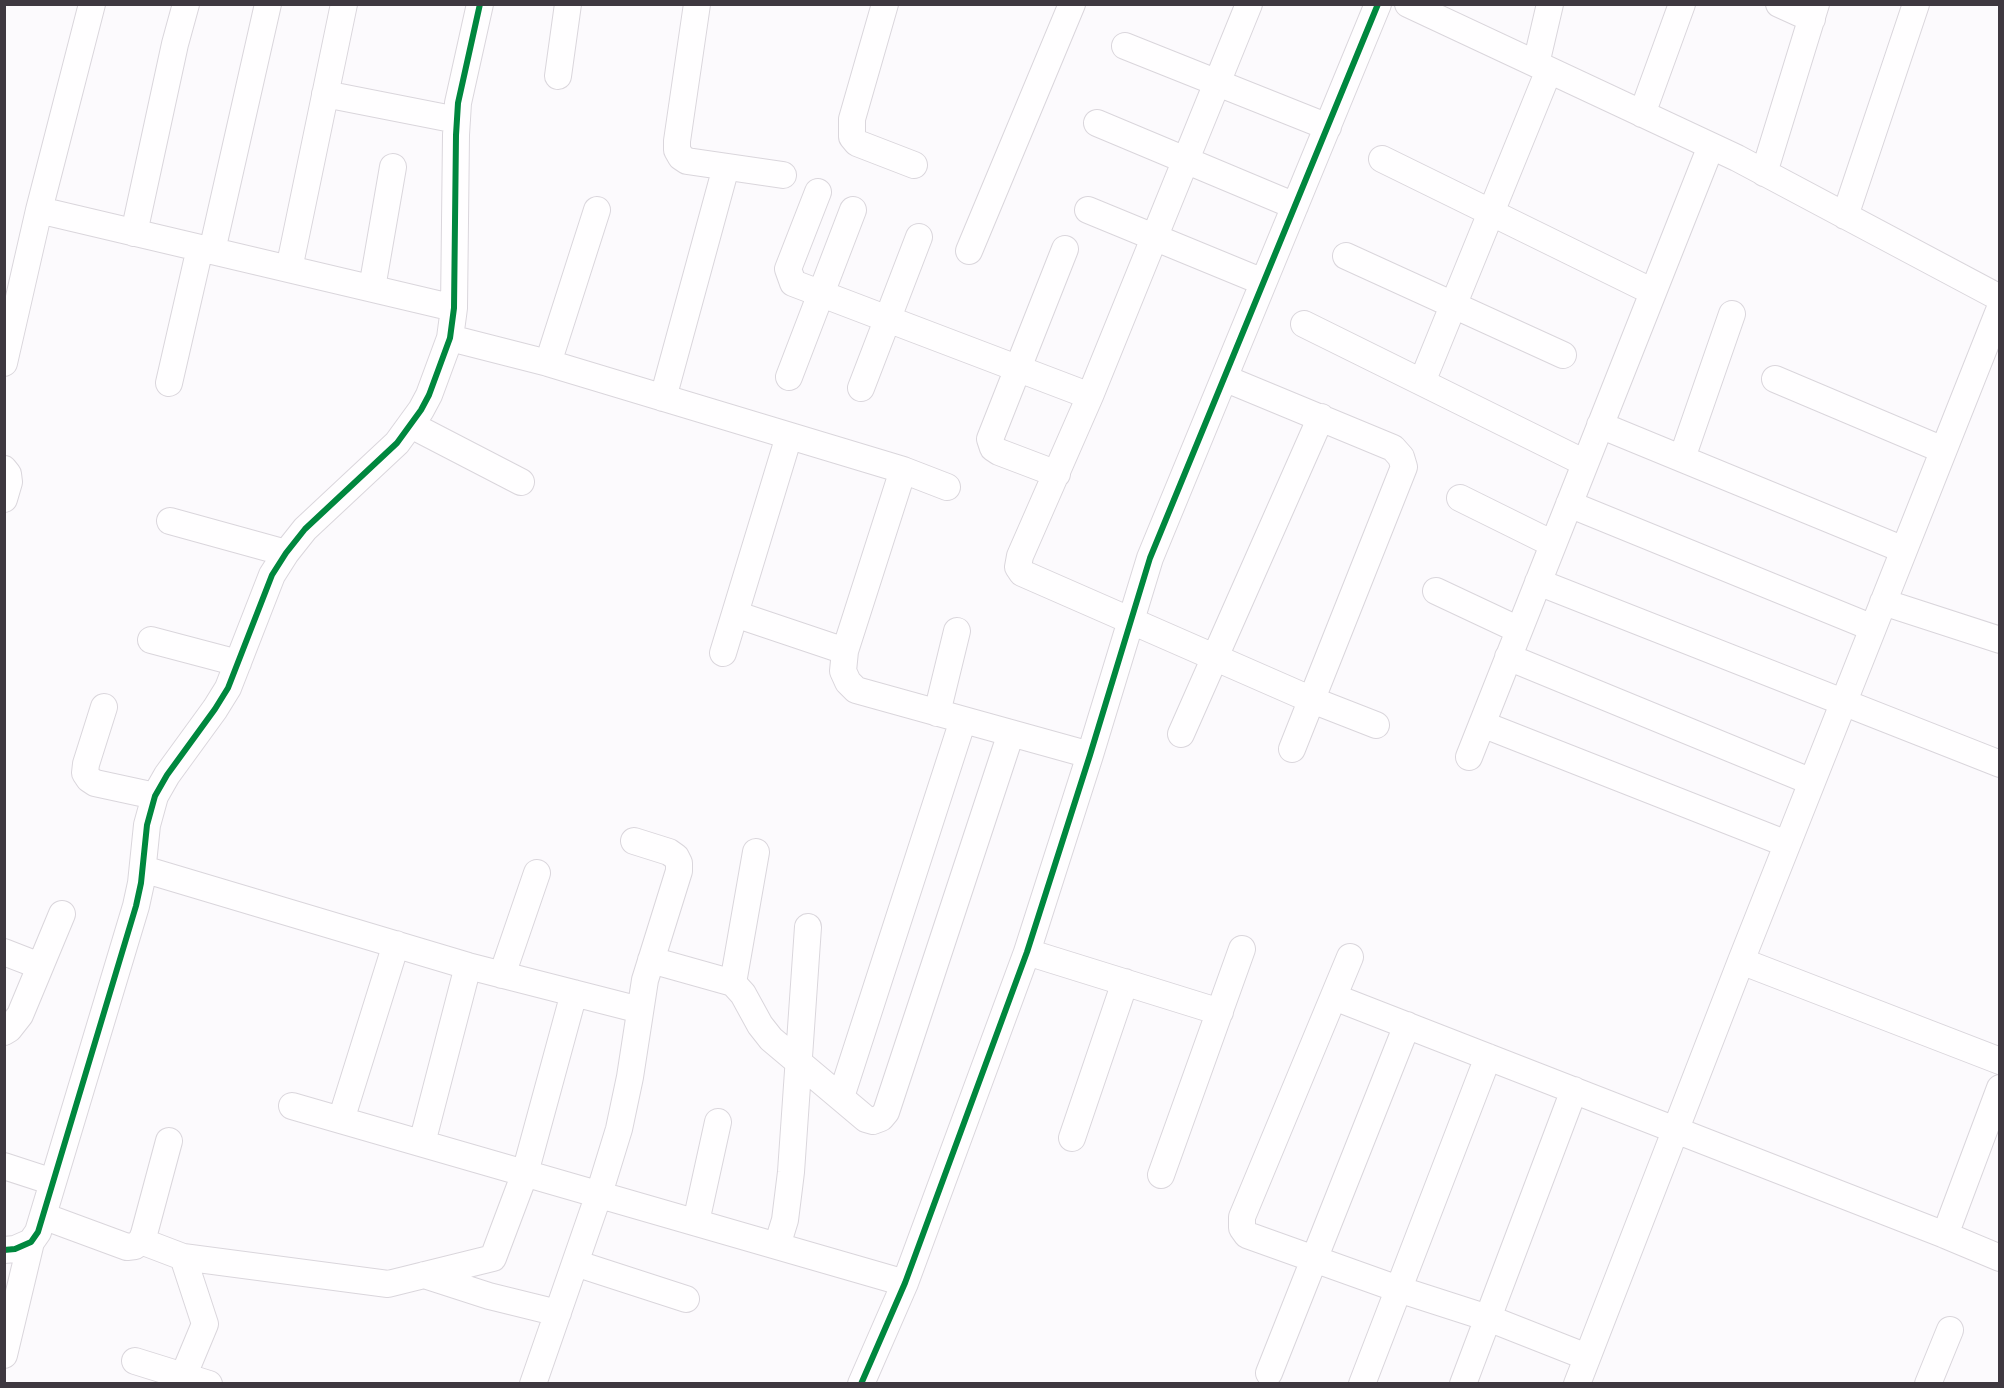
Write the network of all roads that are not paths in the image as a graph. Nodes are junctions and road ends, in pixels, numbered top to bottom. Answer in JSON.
{"nodes":[{"id":1,"x":92,"y":4,"type":"edge"},
{"id":2,"x":186,"y":4,"type":"edge"},
{"id":3,"x":268,"y":4,"type":"edge"},
{"id":4,"x":344,"y":4,"type":"edge"},
{"id":5,"x":480,"y":4,"type":"edge"},
{"id":6,"x":568,"y":4,"type":"edge"},
{"id":7,"x":697,"y":4,"type":"edge"},
{"id":8,"x":885,"y":4,"type":"edge"},
{"id":9,"x":1072,"y":4,"type":"edge"},
{"id":10,"x":1249,"y":4,"type":"edge"},
{"id":11,"x":1378,"y":4,"type":"edge"},
{"id":12,"x":1408,"y":4,"type":"edge"},
{"id":13,"x":1551,"y":4,"type":"edge"},
{"id":14,"x":1682,"y":4,"type":"edge"},
{"id":15,"x":1779,"y":4,"type":"edge"},
{"id":16,"x":1916,"y":4,"type":"edge"},
{"id":17,"x":1814,"y":12,"type":"edge"},
{"id":18,"x":1125,"y":46,"type":"dead end"},
{"id":19,"x":1542,"y":67,"type":"junction"},
{"id":20,"x":558,"y":76,"type":"dead end"},
{"id":21,"x":1218,"y":83,"type":"junction"},
{"id":22,"x":325,"y":94,"type":"junction"},
{"id":23,"x":1642,"y":114,"type":"junction"},
{"id":24,"x":457,"y":120,"type":"junction"},
{"id":25,"x":1097,"y":123,"type":"dead end"},
{"id":26,"x":1328,"y":127,"type":"junction"},
{"id":27,"x":1711,"y":146,"type":"junction"},
{"id":28,"x":1382,"y":159,"type":"dead end"},
{"id":29,"x":1186,"y":160,"type":"junction"},
{"id":30,"x":914,"y":165,"type":"dead end"},
{"id":31,"x":393,"y":167,"type":"dead end"},
{"id":32,"x":726,"y":167,"type":"junction"},
{"id":33,"x":1764,"y":173,"type":"junction"},
{"id":34,"x":783,"y":175,"type":"dead end"},
{"id":35,"x":818,"y":192,"type":"dead end"},
{"id":36,"x":1295,"y":206,"type":"junction"},
{"id":37,"x":39,"y":210,"type":"junction"},
{"id":38,"x":597,"y":210,"type":"dead end"},
{"id":39,"x":853,"y":210,"type":"dead end"},
{"id":40,"x":1088,"y":210,"type":"dead end"},
{"id":41,"x":1491,"y":212,"type":"junction"},
{"id":42,"x":1845,"y":216,"type":"junction"},
{"id":43,"x":134,"y":232,"type":"junction"},
{"id":44,"x":919,"y":237,"type":"dead end"},
{"id":45,"x":1155,"y":238,"type":"junction"},
{"id":46,"x":206,"y":249,"type":"junction"},
{"id":47,"x":1065,"y":249,"type":"dead end"},
{"id":48,"x":969,"y":250,"type":"dead end"},
{"id":49,"x":1346,"y":256,"type":"dead end"},
{"id":50,"x":289,"y":269,"type":"junction"},
{"id":51,"x":1263,"y":282,"type":"junction"},
{"id":52,"x":372,"y":288,"type":"junction"},
{"id":53,"x":1653,"y":292,"type":"junction"},
{"id":54,"x":821,"y":294,"type":"junction"},
{"id":55,"x":2000,"y":298,"type":"edge"},
{"id":56,"x":1453,"y":305,"type":"junction"},
{"id":57,"x":454,"y":308,"type":"junction"},
{"id":58,"x":2000,"y":308,"type":"edge"},
{"id":59,"x":1731,"y":314,"type":"dead end"},
{"id":60,"x":888,"y":320,"type":"junction"},
{"id":61,"x":1304,"y":324,"type":"dead end"},
{"id":62,"x":450,"y":338,"type":"junction"},
{"id":63,"x":1563,"y":355,"type":"dead end"},
{"id":64,"x":4,"y":363,"type":"edge"},
{"id":65,"x":548,"y":363,"type":"junction"},
{"id":66,"x":1016,"y":369,"type":"junction"},
{"id":67,"x":789,"y":377,"type":"dead end"},
{"id":68,"x":1224,"y":378,"type":"junction"},
{"id":69,"x":1775,"y":379,"type":"dead end"},
{"id":70,"x":1422,"y":382,"type":"junction"},
{"id":71,"x":169,"y":383,"type":"dead end"},
{"id":72,"x":861,"y":388,"type":"dead end"},
{"id":73,"x":1090,"y":396,"type":"junction"},
{"id":74,"x":663,"y":398,"type":"junction"},
{"id":75,"x":1321,"y":417,"type":"junction"},
{"id":76,"x":411,"y":425,"type":"junction"},
{"id":77,"x":1600,"y":425,"type":"junction"},
{"id":78,"x":789,"y":436,"type":"junction"},
{"id":79,"x":1943,"y":450,"type":"junction"},
{"id":80,"x":1682,"y":458,"type":"junction"},
{"id":81,"x":1586,"y":463,"type":"junction"},
{"id":82,"x":4,"y":469,"type":"edge"},
{"id":83,"x":903,"y":470,"type":"junction"},
{"id":84,"x":1057,"y":474,"type":"junction"},
{"id":85,"x":521,"y":482,"type":"dead end"},
{"id":86,"x":947,"y":487,"type":"dead end"},
{"id":87,"x":1460,"y":498,"type":"dead end"},
{"id":88,"x":4,"y":499,"type":"edge"},
{"id":89,"x":1569,"y":504,"type":"junction"},
{"id":90,"x":170,"y":521,"type":"dead end"},
{"id":91,"x":1553,"y":544,"type":"junction"},
{"id":92,"x":1904,"y":550,"type":"junction"},
{"id":93,"x":286,"y":553,"type":"junction"},
{"id":94,"x":1538,"y":582,"type":"junction"},
{"id":95,"x":1436,"y":591,"type":"dead end"},
{"id":96,"x":1883,"y":602,"type":"junction"},
{"id":97,"x":735,"y":614,"type":"junction"},
{"id":98,"x":1131,"y":619,"type":"junction"},
{"id":99,"x":1873,"y":628,"type":"junction"},
{"id":100,"x":1519,"y":630,"type":"junction"},
{"id":101,"x":957,"y":631,"type":"dead end"},
{"id":102,"x":151,"y":640,"type":"dead end"},
{"id":103,"x":2000,"y":640,"type":"edge"},
{"id":104,"x":845,"y":651,"type":"junction"},
{"id":105,"x":723,"y":653,"type":"dead end"},
{"id":106,"x":1215,"y":656,"type":"junction"},
{"id":107,"x":1508,"y":657,"type":"junction"},
{"id":108,"x":238,"y":663,"type":"junction"},
{"id":109,"x":1312,"y":700,"type":"junction"},
{"id":110,"x":1843,"y":703,"type":"junction"},
{"id":111,"x":104,"y":707,"type":"dead end"},
{"id":112,"x":937,"y":713,"type":"junction"},
{"id":113,"x":963,"y":720,"type":"junction"},
{"id":114,"x":1482,"y":724,"type":"junction"},
{"id":115,"x":1376,"y":725,"type":"dead end"},
{"id":116,"x":1011,"y":733,"type":"junction"},
{"id":117,"x":1181,"y":734,"type":"dead end"},
{"id":118,"x":1292,"y":749,"type":"dead end"},
{"id":119,"x":1090,"y":755,"type":"junction"},
{"id":120,"x":1468,"y":756,"type":"dead end"},
{"id":121,"x":2000,"y":765,"type":"edge"},
{"id":122,"x":1812,"y":782,"type":"junction"},
{"id":123,"x":156,"y":796,"type":"junction"},
{"id":124,"x":634,"y":841,"type":"dead end"},
{"id":125,"x":1787,"y":844,"type":"junction"},
{"id":126,"x":756,"y":852,"type":"dead end"},
{"id":127,"x":143,"y":868,"type":"junction"},
{"id":128,"x":537,"y":873,"type":"dead end"},
{"id":129,"x":62,"y":914,"type":"dead end"},
{"id":130,"x":808,"y":927,"type":"dead end"},
{"id":131,"x":396,"y":944,"type":"junction"},
{"id":132,"x":1242,"y":949,"type":"dead end"},
{"id":133,"x":4,"y":952,"type":"edge"},
{"id":134,"x":1026,"y":952,"type":"junction"},
{"id":135,"x":1350,"y":957,"type":"dead end"},
{"id":136,"x":651,"y":960,"type":"junction"},
{"id":137,"x":1741,"y":962,"type":"junction"},
{"id":138,"x":40,"y":966,"type":"junction"},
{"id":139,"x":468,"y":966,"type":"junction"},
{"id":140,"x":502,"y":975,"type":"junction"},
{"id":141,"x":1125,"y":982,"type":"junction"},
{"id":142,"x":733,"y":983,"type":"junction"},
{"id":143,"x":574,"y":993,"type":"junction"},
{"id":144,"x":1334,"y":997,"type":"junction"},
{"id":145,"x":640,"y":1010,"type":"junction"},
{"id":146,"x":1220,"y":1012,"type":"junction"},
{"id":147,"x":1407,"y":1025,"type":"junction"},
{"id":148,"x":4,"y":1032,"type":"edge"},
{"id":149,"x":1488,"y":1057,"type":"junction"},
{"id":150,"x":2000,"y":1061,"type":"edge"},
{"id":151,"x":800,"y":1063,"type":"junction"},
{"id":152,"x":2000,"y":1088,"type":"edge"},
{"id":153,"x":1574,"y":1090,"type":"junction"},
{"id":154,"x":841,"y":1096,"type":"junction"},
{"id":155,"x":292,"y":1106,"type":"dead end"},
{"id":156,"x":341,"y":1120,"type":"junction"},
{"id":157,"x":718,"y":1122,"type":"dead end"},
{"id":158,"x":1675,"y":1130,"type":"junction"},
{"id":159,"x":1072,"y":1138,"type":"dead end"},
{"id":160,"x":169,"y":1141,"type":"dead end"},
{"id":161,"x":422,"y":1143,"type":"junction"},
{"id":162,"x":4,"y":1166,"type":"edge"},
{"id":163,"x":525,"y":1173,"type":"junction"},
{"id":164,"x":1161,"y":1175,"type":"dead end"},
{"id":165,"x":53,"y":1182,"type":"junction"},
{"id":166,"x":599,"y":1194,"type":"junction"},
{"id":167,"x":43,"y":1216,"type":"junction"},
{"id":168,"x":696,"y":1222,"type":"junction"},
{"id":169,"x":1944,"y":1235,"type":"junction"},
{"id":170,"x":141,"y":1241,"type":"junction"},
{"id":171,"x":31,"y":1242,"type":"junction"},
{"id":172,"x":777,"y":1246,"type":"junction"},
{"id":173,"x":4,"y":1250,"type":"edge"},
{"id":174,"x":183,"y":1257,"type":"junction"},
{"id":175,"x":1315,"y":1258,"type":"junction"},
{"id":176,"x":2000,"y":1258,"type":"edge"},
{"id":177,"x":575,"y":1263,"type":"junction"},
{"id":178,"x":423,"y":1275,"type":"junction"},
{"id":179,"x":905,"y":1283,"type":"junction"},
{"id":180,"x":1398,"y":1289,"type":"junction"},
{"id":181,"x":686,"y":1299,"type":"dead end"},
{"id":182,"x":558,"y":1312,"type":"junction"},
{"id":183,"x":1488,"y":1318,"type":"junction"},
{"id":184,"x":1950,"y":1330,"type":"dead end"},
{"id":185,"x":4,"y":1355,"type":"edge"},
{"id":186,"x":1587,"y":1357,"type":"junction"},
{"id":187,"x":135,"y":1361,"type":"dead end"},
{"id":188,"x":1269,"y":1373,"type":"dead end"},
{"id":189,"x":181,"y":1380,"type":"edge"},
{"id":190,"x":209,"y":1383,"type":"edge"},
{"id":191,"x":533,"y":1383,"type":"edge"},
{"id":192,"x":861,"y":1383,"type":"edge"},
{"id":193,"x":1362,"y":1383,"type":"edge"},
{"id":194,"x":1463,"y":1383,"type":"edge"},
{"id":195,"x":1576,"y":1383,"type":"edge"},
{"id":196,"x":1928,"y":1383,"type":"edge"}],
"edges":[{"from":1,"to":37,"type":"street"},
{"from":2,"to":43,"type":"street"},
{"from":3,"to":46,"type":"street"},
{"from":4,"to":22,"type":"street"},
{"from":5,"to":24,"type":"street"},
{"from":6,"to":20,"type":"street"},
{"from":7,"to":32,"type":"street"},
{"from":8,"to":30,"type":"street"},
{"from":9,"to":48,"type":"street"},
{"from":10,"to":21,"type":"street"},
{"from":11,"to":26,"type":"street"},
{"from":12,"to":19,"type":"street"},
{"from":13,"to":19,"type":"street"},
{"from":14,"to":23,"type":"street"},
{"from":15,"to":17,"type":"street"},
{"from":16,"to":42,"type":"street"},
{"from":17,"to":33,"type":"street"},
{"from":18,"to":21,"type":"street"},
{"from":19,"to":23,"type":"street"},
{"from":19,"to":41,"type":"street"},
{"from":21,"to":26,"type":"street"},
{"from":21,"to":29,"type":"street"},
{"from":22,"to":24,"type":"street"},
{"from":22,"to":50,"type":"street"},
{"from":23,"to":27,"type":"street"},
{"from":24,"to":57,"type":"street"},
{"from":25,"to":29,"type":"street"},
{"from":26,"to":36,"type":"street"},
{"from":27,"to":33,"type":"street"},
{"from":27,"to":53,"type":"street"},
{"from":28,"to":41,"type":"street"},
{"from":29,"to":36,"type":"street"},
{"from":29,"to":45,"type":"street"},
{"from":31,"to":52,"type":"street"},
{"from":32,"to":34,"type":"street"},
{"from":32,"to":74,"type":"street"},
{"from":33,"to":42,"type":"street"},
{"from":35,"to":54,"type":"street"},
{"from":36,"to":51,"type":"street"},
{"from":37,"to":43,"type":"street"},
{"from":37,"to":64,"type":"street"},
{"from":38,"to":65,"type":"street"},
{"from":39,"to":54,"type":"street"},
{"from":40,"to":45,"type":"street"},
{"from":41,"to":53,"type":"street"},
{"from":41,"to":56,"type":"street"},
{"from":42,"to":55,"type":"street"},
{"from":43,"to":46,"type":"street"},
{"from":44,"to":60,"type":"street"},
{"from":45,"to":51,"type":"street"},
{"from":45,"to":73,"type":"street"},
{"from":46,"to":50,"type":"street"},
{"from":46,"to":71,"type":"street"},
{"from":47,"to":66,"type":"street"},
{"from":49,"to":56,"type":"street"},
{"from":50,"to":52,"type":"street"},
{"from":51,"to":68,"type":"street"},
{"from":52,"to":57,"type":"street"},
{"from":53,"to":77,"type":"street"},
{"from":54,"to":60,"type":"street"},
{"from":54,"to":67,"type":"street"},
{"from":56,"to":63,"type":"street"},
{"from":56,"to":70,"type":"street"},
{"from":57,"to":62,"type":"street"},
{"from":58,"to":79,"type":"street"},
{"from":59,"to":80,"type":"street"},
{"from":60,"to":66,"type":"street"},
{"from":60,"to":72,"type":"street"},
{"from":61,"to":70,"type":"street"},
{"from":62,"to":65,"type":"street"},
{"from":62,"to":76,"type":"street"},
{"from":65,"to":74,"type":"street"},
{"from":66,"to":73,"type":"street"},
{"from":66,"to":84,"type":"street"},
{"from":68,"to":75,"type":"street"},
{"from":68,"to":98,"type":"street"},
{"from":69,"to":79,"type":"street"},
{"from":70,"to":81,"type":"street"},
{"from":73,"to":84,"type":"street"},
{"from":74,"to":78,"type":"street"},
{"from":75,"to":106,"type":"street"},
{"from":75,"to":109,"type":"street"},
{"from":76,"to":85,"type":"street"},
{"from":76,"to":93,"type":"street"},
{"from":77,"to":80,"type":"street"},
{"from":77,"to":81,"type":"street"},
{"from":78,"to":83,"type":"street"},
{"from":78,"to":97,"type":"street"},
{"from":79,"to":92,"type":"street"},
{"from":80,"to":92,"type":"street"},
{"from":81,"to":89,"type":"street"},
{"from":82,"to":88,"type":"street"},
{"from":83,"to":86,"type":"street"},
{"from":83,"to":104,"type":"street"},
{"from":84,"to":98,"type":"street"},
{"from":87,"to":91,"type":"street"},
{"from":89,"to":91,"type":"street"},
{"from":89,"to":99,"type":"street"},
{"from":90,"to":93,"type":"street"},
{"from":91,"to":94,"type":"street"},
{"from":92,"to":96,"type":"street"},
{"from":93,"to":108,"type":"street"},
{"from":94,"to":100,"type":"street"},
{"from":94,"to":110,"type":"street"},
{"from":95,"to":100,"type":"street"},
{"from":96,"to":99,"type":"street"},
{"from":96,"to":103,"type":"street"},
{"from":97,"to":104,"type":"street"},
{"from":97,"to":105,"type":"street"},
{"from":98,"to":106,"type":"street"},
{"from":98,"to":119,"type":"street"},
{"from":99,"to":110,"type":"street"},
{"from":100,"to":107,"type":"street"},
{"from":101,"to":112,"type":"street"},
{"from":102,"to":108,"type":"street"},
{"from":104,"to":112,"type":"street"},
{"from":106,"to":109,"type":"street"},
{"from":106,"to":117,"type":"street"},
{"from":107,"to":114,"type":"street"},
{"from":107,"to":122,"type":"street"},
{"from":108,"to":123,"type":"street"},
{"from":109,"to":115,"type":"street"},
{"from":109,"to":118,"type":"street"},
{"from":110,"to":121,"type":"street"},
{"from":110,"to":122,"type":"street"},
{"from":111,"to":123,"type":"street"},
{"from":112,"to":113,"type":"street"},
{"from":113,"to":116,"type":"street"},
{"from":113,"to":154,"type":"street"},
{"from":114,"to":120,"type":"street"},
{"from":114,"to":125,"type":"street"},
{"from":116,"to":119,"type":"street"},
{"from":116,"to":154,"type":"street"},
{"from":119,"to":134,"type":"street"},
{"from":122,"to":125,"type":"street"},
{"from":123,"to":127,"type":"street"},
{"from":124,"to":136,"type":"street"},
{"from":125,"to":137,"type":"street"},
{"from":126,"to":142,"type":"street"},
{"from":127,"to":131,"type":"street"},
{"from":127,"to":165,"type":"street"},
{"from":128,"to":140,"type":"street"},
{"from":129,"to":138,"type":"street"},
{"from":130,"to":151,"type":"street"},
{"from":131,"to":139,"type":"street"},
{"from":131,"to":156,"type":"street"},
{"from":132,"to":146,"type":"street"},
{"from":133,"to":138,"type":"street"},
{"from":134,"to":141,"type":"street"},
{"from":134,"to":179,"type":"street"},
{"from":135,"to":144,"type":"street"},
{"from":136,"to":142,"type":"street"},
{"from":136,"to":145,"type":"street"},
{"from":137,"to":150,"type":"street"},
{"from":137,"to":158,"type":"street"},
{"from":138,"to":148,"type":"street"},
{"from":139,"to":140,"type":"street"},
{"from":139,"to":161,"type":"street"},
{"from":140,"to":143,"type":"street"},
{"from":141,"to":146,"type":"street"},
{"from":141,"to":159,"type":"street"},
{"from":142,"to":151,"type":"street"},
{"from":143,"to":145,"type":"street"},
{"from":143,"to":163,"type":"street"},
{"from":144,"to":147,"type":"street"},
{"from":144,"to":175,"type":"street"},
{"from":145,"to":166,"type":"street"},
{"from":146,"to":164,"type":"street"},
{"from":147,"to":149,"type":"street"},
{"from":147,"to":175,"type":"street"},
{"from":149,"to":153,"type":"street"},
{"from":149,"to":180,"type":"street"},
{"from":151,"to":154,"type":"street"},
{"from":151,"to":172,"type":"street"},
{"from":152,"to":169,"type":"street"},
{"from":153,"to":158,"type":"street"},
{"from":153,"to":183,"type":"street"},
{"from":155,"to":156,"type":"street"},
{"from":156,"to":161,"type":"street"},
{"from":157,"to":168,"type":"street"},
{"from":158,"to":169,"type":"street"},
{"from":158,"to":186,"type":"street"},
{"from":160,"to":170,"type":"street"},
{"from":161,"to":163,"type":"street"},
{"from":162,"to":165,"type":"street"},
{"from":163,"to":166,"type":"street"},
{"from":163,"to":178,"type":"street"},
{"from":165,"to":167,"type":"street"},
{"from":166,"to":168,"type":"street"},
{"from":166,"to":177,"type":"street"},
{"from":167,"to":170,"type":"street"},
{"from":167,"to":171,"type":"street"},
{"from":168,"to":172,"type":"street"},
{"from":169,"to":176,"type":"street"},
{"from":170,"to":174,"type":"street"},
{"from":171,"to":173,"type":"street"},
{"from":171,"to":185,"type":"street"},
{"from":172,"to":179,"type":"street"},
{"from":174,"to":178,"type":"street"},
{"from":174,"to":189,"type":"street"},
{"from":175,"to":180,"type":"street"},
{"from":175,"to":188,"type":"street"},
{"from":177,"to":181,"type":"street"},
{"from":177,"to":182,"type":"street"},
{"from":178,"to":182,"type":"street"},
{"from":179,"to":192,"type":"street"},
{"from":180,"to":183,"type":"street"},
{"from":180,"to":193,"type":"street"},
{"from":182,"to":191,"type":"street"},
{"from":183,"to":186,"type":"street"},
{"from":183,"to":194,"type":"street"},
{"from":184,"to":196,"type":"street"},
{"from":186,"to":195,"type":"street"},
{"from":187,"to":189,"type":"street"},
{"from":189,"to":190,"type":"street"}]}
